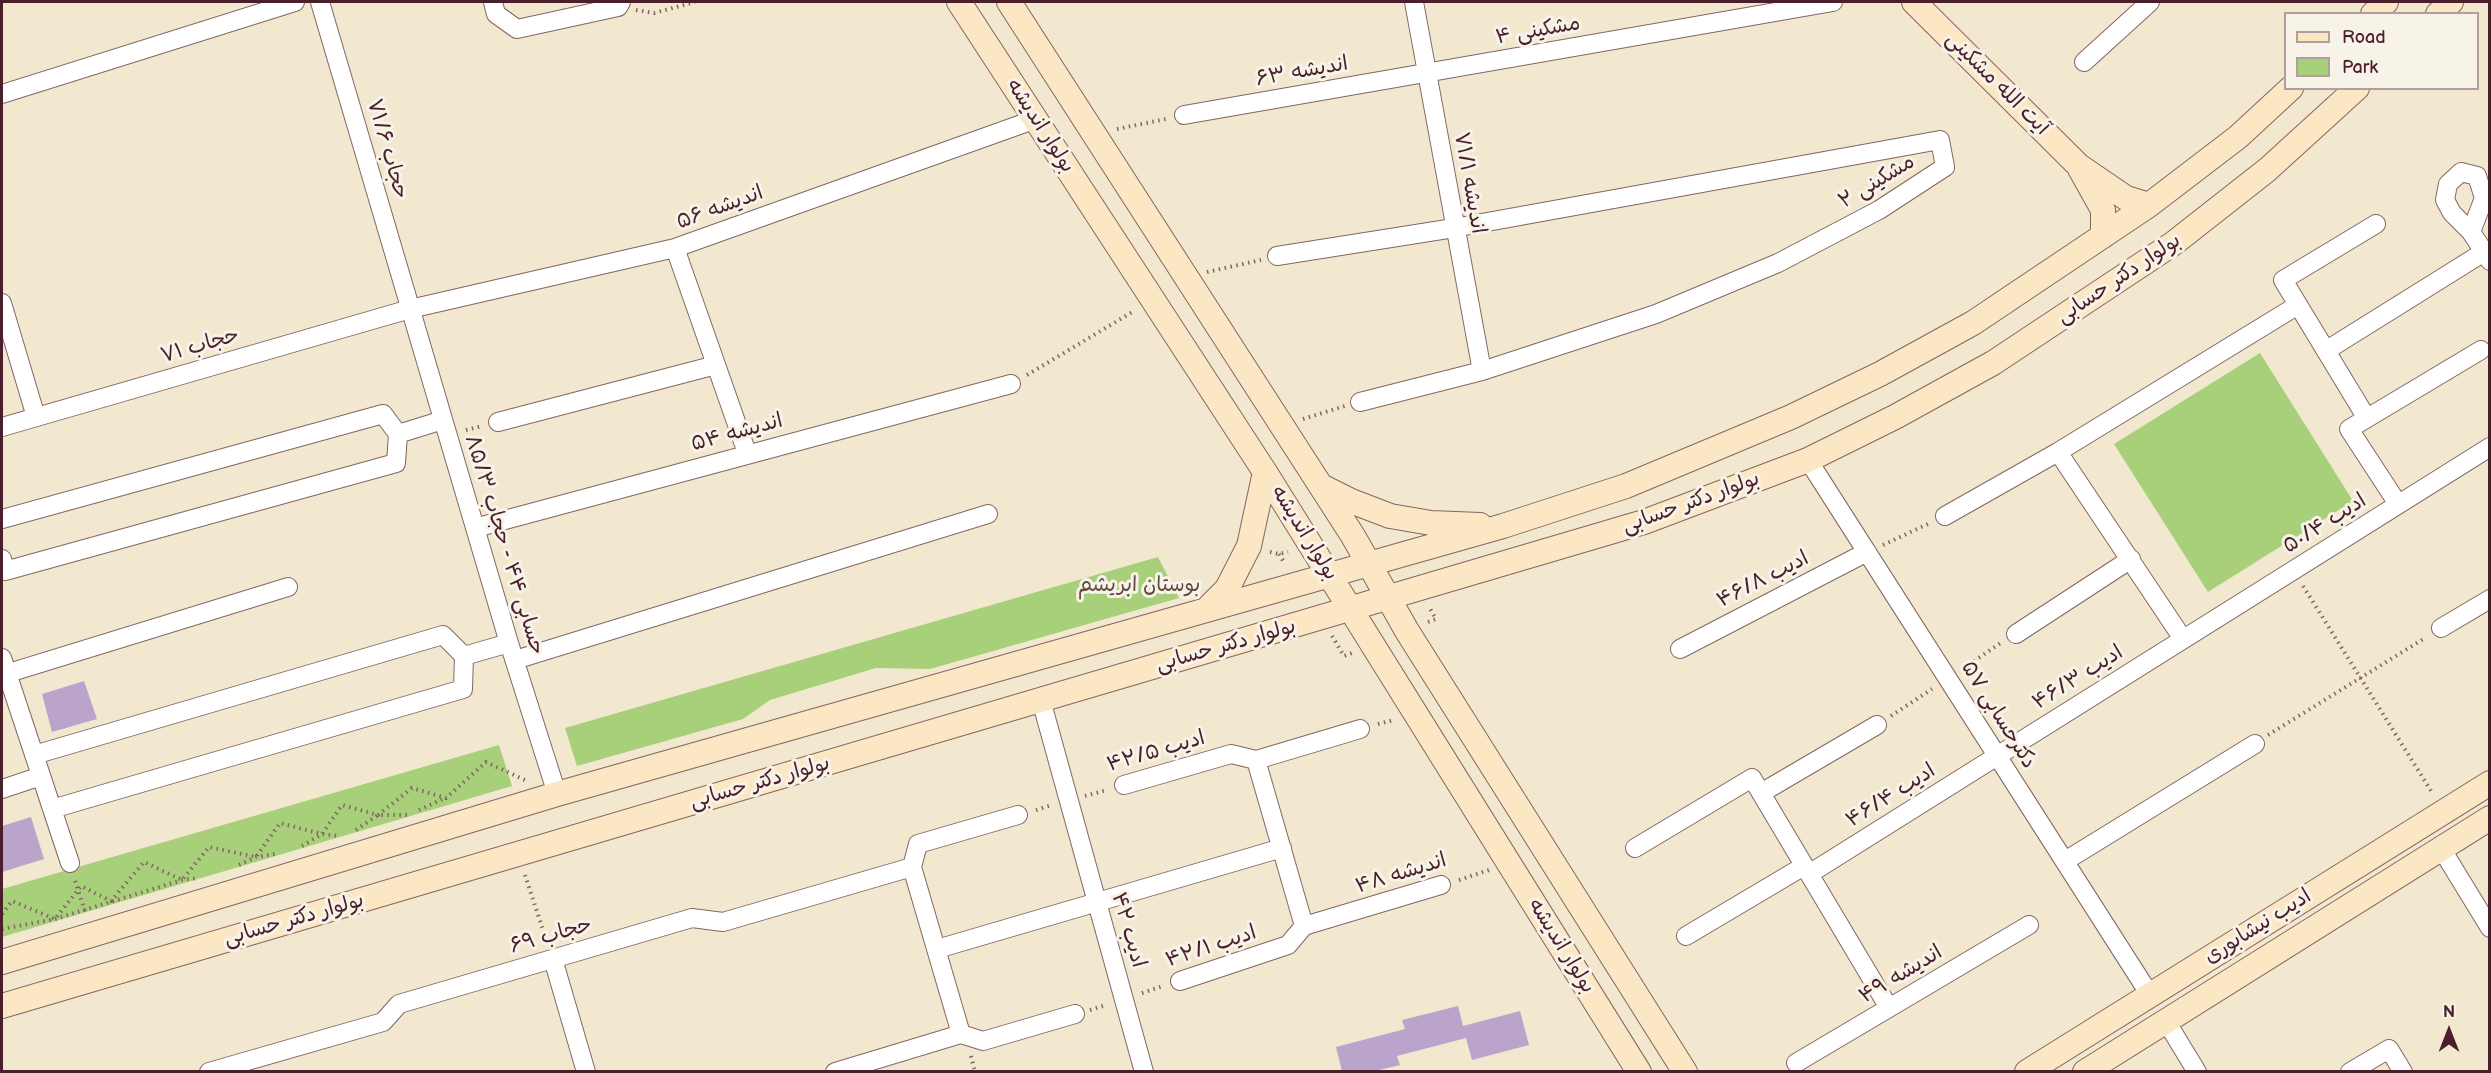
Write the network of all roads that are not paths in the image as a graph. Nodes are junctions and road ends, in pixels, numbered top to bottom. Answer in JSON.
{"nodes":[{"id":1,"x":295,"y":2,"type":"edge"},
{"id":2,"x":320,"y":2,"type":"edge"},
{"id":3,"x":493,"y":2,"type":"edge"},
{"id":4,"x":959,"y":2,"type":"edge"},
{"id":5,"x":1009,"y":2,"type":"edge"},
{"id":6,"x":1414,"y":2,"type":"edge"},
{"id":7,"x":1833,"y":2,"type":"edge"},
{"id":8,"x":1914,"y":2,"type":"edge"},
{"id":9,"x":2150,"y":2,"type":"edge"},
{"id":10,"x":619,"y":4,"type":"edge"},
{"id":11,"x":2084,"y":62,"type":"dead end"},
{"id":12,"x":1427,"y":74,"type":"junction"},
{"id":13,"x":2289,"y":90,"type":"edge"},
{"id":14,"x":2354,"y":90,"type":"edge"},
{"id":15,"x":2,"y":94,"type":"edge"},
{"id":16,"x":1184,"y":115,"type":"road end"},
{"id":17,"x":1036,"y":120,"type":"junction"},
{"id":18,"x":2079,"y":166,"type":"junction"},
{"id":19,"x":2149,"y":206,"type":"junction"},
{"id":20,"x":2376,"y":224,"type":"dead end"},
{"id":21,"x":1454,"y":228,"type":"junction"},
{"id":22,"x":2471,"y":232,"type":"dead end"},
{"id":23,"x":2103,"y":236,"type":"junction"},
{"id":24,"x":675,"y":248,"type":"junction"},
{"id":25,"x":1276,"y":256,"type":"road end"},
{"id":26,"x":2487,"y":256,"type":"edge"},
{"id":27,"x":2,"y":303,"type":"edge"},
{"id":28,"x":2298,"y":305,"type":"junction"},
{"id":29,"x":410,"y":309,"type":"junction"},
{"id":30,"x":2327,"y":350,"type":"junction"},
{"id":31,"x":2481,"y":350,"type":"dead end"},
{"id":32,"x":716,"y":365,"type":"junction"},
{"id":33,"x":1482,"y":371,"type":"junction"},
{"id":34,"x":1011,"y":384,"type":"road end"},
{"id":35,"x":1360,"y":402,"type":"road end"},
{"id":36,"x":36,"y":417,"type":"junction"},
{"id":37,"x":2366,"y":417,"type":"junction"},
{"id":38,"x":498,"y":422,"type":"road end"},
{"id":39,"x":2,"y":427,"type":"edge"},
{"id":40,"x":446,"y":428,"type":"junction"},
{"id":41,"x":398,"y":434,"type":"junction"},
{"id":42,"x":2490,"y":447,"type":"edge"},
{"id":43,"x":2058,"y":452,"type":"junction"},
{"id":44,"x":747,"y":453,"type":"junction"},
{"id":45,"x":1808,"y":460,"type":"junction"},
{"id":46,"x":1265,"y":472,"type":"junction"},
{"id":47,"x":1321,"y":486,"type":"junction"},
{"id":48,"x":2398,"y":504,"type":"junction"},
{"id":49,"x":988,"y":514,"type":"dead end"},
{"id":50,"x":1945,"y":516,"type":"road end"},
{"id":51,"x":2,"y":519,"type":"edge"},
{"id":52,"x":1503,"y":526,"type":"junction"},
{"id":53,"x":475,"y":528,"type":"junction"},
{"id":54,"x":1867,"y":552,"type":"junction"},
{"id":55,"x":2,"y":559,"type":"edge"},
{"id":56,"x":2131,"y":559,"type":"junction"},
{"id":57,"x":1369,"y":563,"type":"junction"},
{"id":58,"x":1330,"y":576,"type":"junction"},
{"id":59,"x":288,"y":587,"type":"dead end"},
{"id":60,"x":1389,"y":598,"type":"junction"},
{"id":61,"x":2490,"y":599,"type":"edge"},
{"id":62,"x":1206,"y":609,"type":"junction"},
{"id":63,"x":1352,"y":609,"type":"junction"},
{"id":64,"x":2441,"y":628,"type":"road end"},
{"id":65,"x":2016,"y":634,"type":"dead end"},
{"id":66,"x":2184,"y":639,"type":"junction"},
{"id":67,"x":1680,"y":649,"type":"dead end"},
{"id":68,"x":512,"y":652,"type":"junction"},
{"id":69,"x":464,"y":656,"type":"junction"},
{"id":70,"x":3,"y":669,"type":"edge"},
{"id":71,"x":1041,"y":700,"type":"junction"},
{"id":72,"x":1877,"y":725,"type":"dead end"},
{"id":73,"x":1360,"y":729,"type":"road end"},
{"id":74,"x":2255,"y":744,"type":"road end"},
{"id":75,"x":34,"y":755,"type":"junction"},
{"id":76,"x":1997,"y":756,"type":"junction"},
{"id":77,"x":1256,"y":760,"type":"junction"},
{"id":78,"x":41,"y":776,"type":"junction"},
{"id":79,"x":2490,"y":783,"type":"edge"},
{"id":80,"x":1124,"y":785,"type":"road end"},
{"id":81,"x":1756,"y":786,"type":"junction"},
{"id":82,"x":2,"y":789,"type":"edge"},
{"id":83,"x":557,"y":794,"type":"junction"},
{"id":84,"x":52,"y":809,"type":"junction"},
{"id":85,"x":1018,"y":815,"type":"road end"},
{"id":86,"x":2490,"y":818,"type":"edge"},
{"id":87,"x":1282,"y":848,"type":"junction"},
{"id":88,"x":1635,"y":848,"type":"dead end"},
{"id":89,"x":2441,"y":848,"type":"junction"},
{"id":90,"x":2065,"y":861,"type":"junction"},
{"id":91,"x":70,"y":863,"type":"road end"},
{"id":92,"x":912,"y":867,"type":"junction"},
{"id":93,"x":1806,"y":870,"type":"junction"},
{"id":94,"x":1441,"y":885,"type":"road end"},
{"id":95,"x":1096,"y":902,"type":"junction"},
{"id":96,"x":2029,"y":925,"type":"dead end"},
{"id":97,"x":1304,"y":926,"type":"junction"},
{"id":98,"x":2490,"y":928,"type":"edge"},
{"id":99,"x":1686,"y":936,"type":"dead end"},
{"id":100,"x":937,"y":949,"type":"junction"},
{"id":101,"x":553,"y":959,"type":"junction"},
{"id":102,"x":2,"y":962,"type":"edge"},
{"id":103,"x":1180,"y":981,"type":"road end"},
{"id":104,"x":2150,"y":995,"type":"junction"},
{"id":105,"x":2,"y":1006,"type":"edge"},
{"id":106,"x":1889,"y":1008,"type":"junction"},
{"id":107,"x":1075,"y":1014,"type":"road end"},
{"id":108,"x":2166,"y":1021,"type":"junction"},
{"id":109,"x":961,"y":1034,"type":"junction"},
{"id":110,"x":1796,"y":1063,"type":"dead end"},
{"id":111,"x":209,"y":1071,"type":"edge"},
{"id":112,"x":586,"y":1071,"type":"edge"},
{"id":113,"x":836,"y":1071,"type":"edge"},
{"id":114,"x":1144,"y":1071,"type":"edge"},
{"id":115,"x":1639,"y":1071,"type":"edge"},
{"id":116,"x":1685,"y":1071,"type":"edge"},
{"id":117,"x":2027,"y":1071,"type":"edge"},
{"id":118,"x":2085,"y":1071,"type":"edge"},
{"id":119,"x":2197,"y":1071,"type":"edge"},
{"id":120,"x":2350,"y":1071,"type":"edge"},
{"id":121,"x":2403,"y":1071,"type":"edge"}],
"edges":[{"from":1,"to":15,"type":"street"},
{"from":2,"to":29,"type":"street","name":"حجاب ۷۱/۶"},
{"from":3,"to":10,"type":"street"},
{"from":4,"to":17,"type":"main road","name":"بولوار اندیشه"},
{"from":5,"to":47,"type":"main road","name":"بولوار اندیشه"},
{"from":6,"to":12,"type":"street","name":"اندیشه ۷۱/۱"},
{"from":7,"to":12,"type":"street","name":"مشکینی ۴"},
{"from":8,"to":18,"type":"main road","name":"آیت الله مشکینی"},
{"from":9,"to":11,"type":"street"},
{"from":12,"to":16,"type":"street","name":"اندیشه ۶۳"},
{"from":12,"to":21,"type":"street","name":"اندیشه ۷۱/۱"},
{"from":13,"to":19,"type":"main road","name":"بولوار دکتر حسابی"},
{"from":14,"to":45,"type":"main road","name":"بولوار دکتر حسابی"},
{"from":17,"to":24,"type":"street","name":"اندیشه ۵۶"},
{"from":17,"to":46,"type":"main road","name":"بولوار اندیشه"},
{"from":18,"to":19,"type":"main road"},
{"from":18,"to":23,"type":"main road"},
{"from":19,"to":23,"type":"main road","name":"بولوار دکتر حسابی"},
{"from":20,"to":28,"type":"street"},
{"from":21,"to":25,"type":"street"},
{"from":21,"to":33,"type":"street","name":"اندیشه ۷۱/۱"},
{"from":21,"to":33,"type":"street","name":"مشکینی ۲"},
{"from":22,"to":26,"type":"street"},
{"from":23,"to":52,"type":"main road","name":"بولوار دکتر حسابی"},
{"from":24,"to":29,"type":"street","name":"اندیشه ۵۶"},
{"from":24,"to":32,"type":"street"},
{"from":26,"to":30,"type":"street"},
{"from":27,"to":36,"type":"street"},
{"from":28,"to":30,"type":"street"},
{"from":28,"to":43,"type":"street"},
{"from":29,"to":36,"type":"street","name":"حجاب ۷۱"},
{"from":29,"to":40,"type":"street","name":"حسابی ۴۴ - حجاب ۸۵/۳"},
{"from":30,"to":37,"type":"street"},
{"from":31,"to":37,"type":"street"},
{"from":32,"to":38,"type":"street"},
{"from":32,"to":44,"type":"street"},
{"from":33,"to":35,"type":"street"},
{"from":34,"to":44,"type":"street","name":"اندیشه ۵۴"},
{"from":36,"to":39,"type":"street","name":"حجاب ۷۱"},
{"from":37,"to":48,"type":"street"},
{"from":40,"to":41,"type":"street"},
{"from":40,"to":53,"type":"street","name":"حسابی ۴۴ - حجاب ۸۵/۳"},
{"from":41,"to":51,"type":"street"},
{"from":41,"to":55,"type":"street"},
{"from":42,"to":48,"type":"street","name":"ادیب ۵۰/۴"},
{"from":43,"to":50,"type":"street"},
{"from":43,"to":56,"type":"street"},
{"from":44,"to":53,"type":"street","name":"اندیشه ۵۴"},
{"from":45,"to":54,"type":"street","name":"دکترحسابی ۵۷"},
{"from":45,"to":60,"type":"main road","name":"بولوار دکتر حسابی"},
{"from":46,"to":58,"type":"main road","name":"بولوار اندیشه"},
{"from":46,"to":62,"type":"main road"},
{"from":47,"to":52,"type":"main road"},
{"from":47,"to":57,"type":"main road","name":"بولوار اندیشه"},
{"from":48,"to":66,"type":"street","name":"ادیب ۵۰/۴"},
{"from":49,"to":68,"type":"street"},
{"from":52,"to":57,"type":"main road","name":"بولوار دکتر حسابی"},
{"from":53,"to":68,"type":"street","name":"حسابی ۴۴ - حجاب ۸۵/۳"},
{"from":54,"to":67,"type":"street","name":"ادیب ۴۶/۸"},
{"from":54,"to":76,"type":"street","name":"دکترحسابی ۵۷"},
{"from":56,"to":65,"type":"street"},
{"from":56,"to":66,"type":"street"},
{"from":57,"to":58,"type":"main road","name":"بولوار دکتر حسابی"},
{"from":57,"to":60,"type":"main road","name":"بولوار اندیشه"},
{"from":58,"to":62,"type":"main road","name":"بولوار دکتر حسابی"},
{"from":58,"to":63,"type":"main road","name":"بولوار اندیشه"},
{"from":59,"to":70,"type":"street"},
{"from":60,"to":63,"type":"main road","name":"بولوار دکتر حسابی"},
{"from":60,"to":116,"type":"main road","name":"بولوار اندیشه"},
{"from":61,"to":64,"type":"street"},
{"from":62,"to":83,"type":"main road","name":"بولوار دکتر حسابی"},
{"from":63,"to":71,"type":"main road","name":"بولوار دکتر حسابی"},
{"from":63,"to":115,"type":"main road","name":"بولوار اندیشه"},
{"from":66,"to":76,"type":"street","name":"ادیب ۴۶/۳"},
{"from":68,"to":69,"type":"street"},
{"from":68,"to":83,"type":"street","name":"حسابی ۴۴ - حجاب ۸۵/۳"},
{"from":69,"to":75,"type":"street"},
{"from":69,"to":84,"type":"street"},
{"from":70,"to":75,"type":"street"},
{"from":71,"to":95,"type":"street","name":"ادیب ۴۲"},
{"from":71,"to":105,"type":"main road","name":"بولوار دکتر حسابی"},
{"from":72,"to":81,"type":"street"},
{"from":73,"to":77,"type":"street"},
{"from":74,"to":90,"type":"street"},
{"from":75,"to":78,"type":"street"},
{"from":76,"to":90,"type":"street","name":"دکترحسابی ۵۷"},
{"from":76,"to":93,"type":"street","name":"ادیب ۴۶/۴"},
{"from":77,"to":80,"type":"street","name":"ادیب ۴۲/۵"},
{"from":77,"to":87,"type":"street"},
{"from":78,"to":82,"type":"street"},
{"from":78,"to":84,"type":"street"},
{"from":79,"to":104,"type":"main road","name":"ادیب نیشابوری"},
{"from":81,"to":88,"type":"street"},
{"from":81,"to":93,"type":"street"},
{"from":83,"to":102,"type":"main road","name":"بولوار دکتر حسابی"},
{"from":84,"to":91,"type":"street"},
{"from":85,"to":92,"type":"street"},
{"from":86,"to":89,"type":"main road","name":"ادیب نیشابوری"},
{"from":87,"to":95,"type":"street"},
{"from":87,"to":97,"type":"street"},
{"from":89,"to":98,"type":"street"},
{"from":89,"to":108,"type":"main road","name":"ادیب نیشابوری"},
{"from":90,"to":104,"type":"street","name":"دکترحسابی ۵۷"},
{"from":92,"to":100,"type":"street"},
{"from":92,"to":101,"type":"street","name":"حجاب ۶۹"},
{"from":93,"to":99,"type":"street","name":"ادیب ۴۶/۴"},
{"from":93,"to":106,"type":"street"},
{"from":94,"to":97,"type":"street","name":"اندیشه ۴۸"},
{"from":95,"to":100,"type":"street"},
{"from":95,"to":114,"type":"street","name":"ادیب ۴۲"},
{"from":96,"to":106,"type":"street","name":"اندیشه ۴۹"},
{"from":97,"to":103,"type":"street","name":"ادیب ۴۲/۱"},
{"from":100,"to":109,"type":"street"},
{"from":101,"to":111,"type":"street","name":"حجاب ۶۹"},
{"from":101,"to":112,"type":"street"},
{"from":104,"to":117,"type":"main road","name":"ادیب نیشابوری"},
{"from":106,"to":110,"type":"street","name":"اندیشه ۴۹"},
{"from":107,"to":109,"type":"street"},
{"from":108,"to":118,"type":"main road","name":"ادیب نیشابوری"},
{"from":108,"to":119,"type":"street"},
{"from":109,"to":113,"type":"street"},
{"from":120,"to":121,"type":"street"}]}
